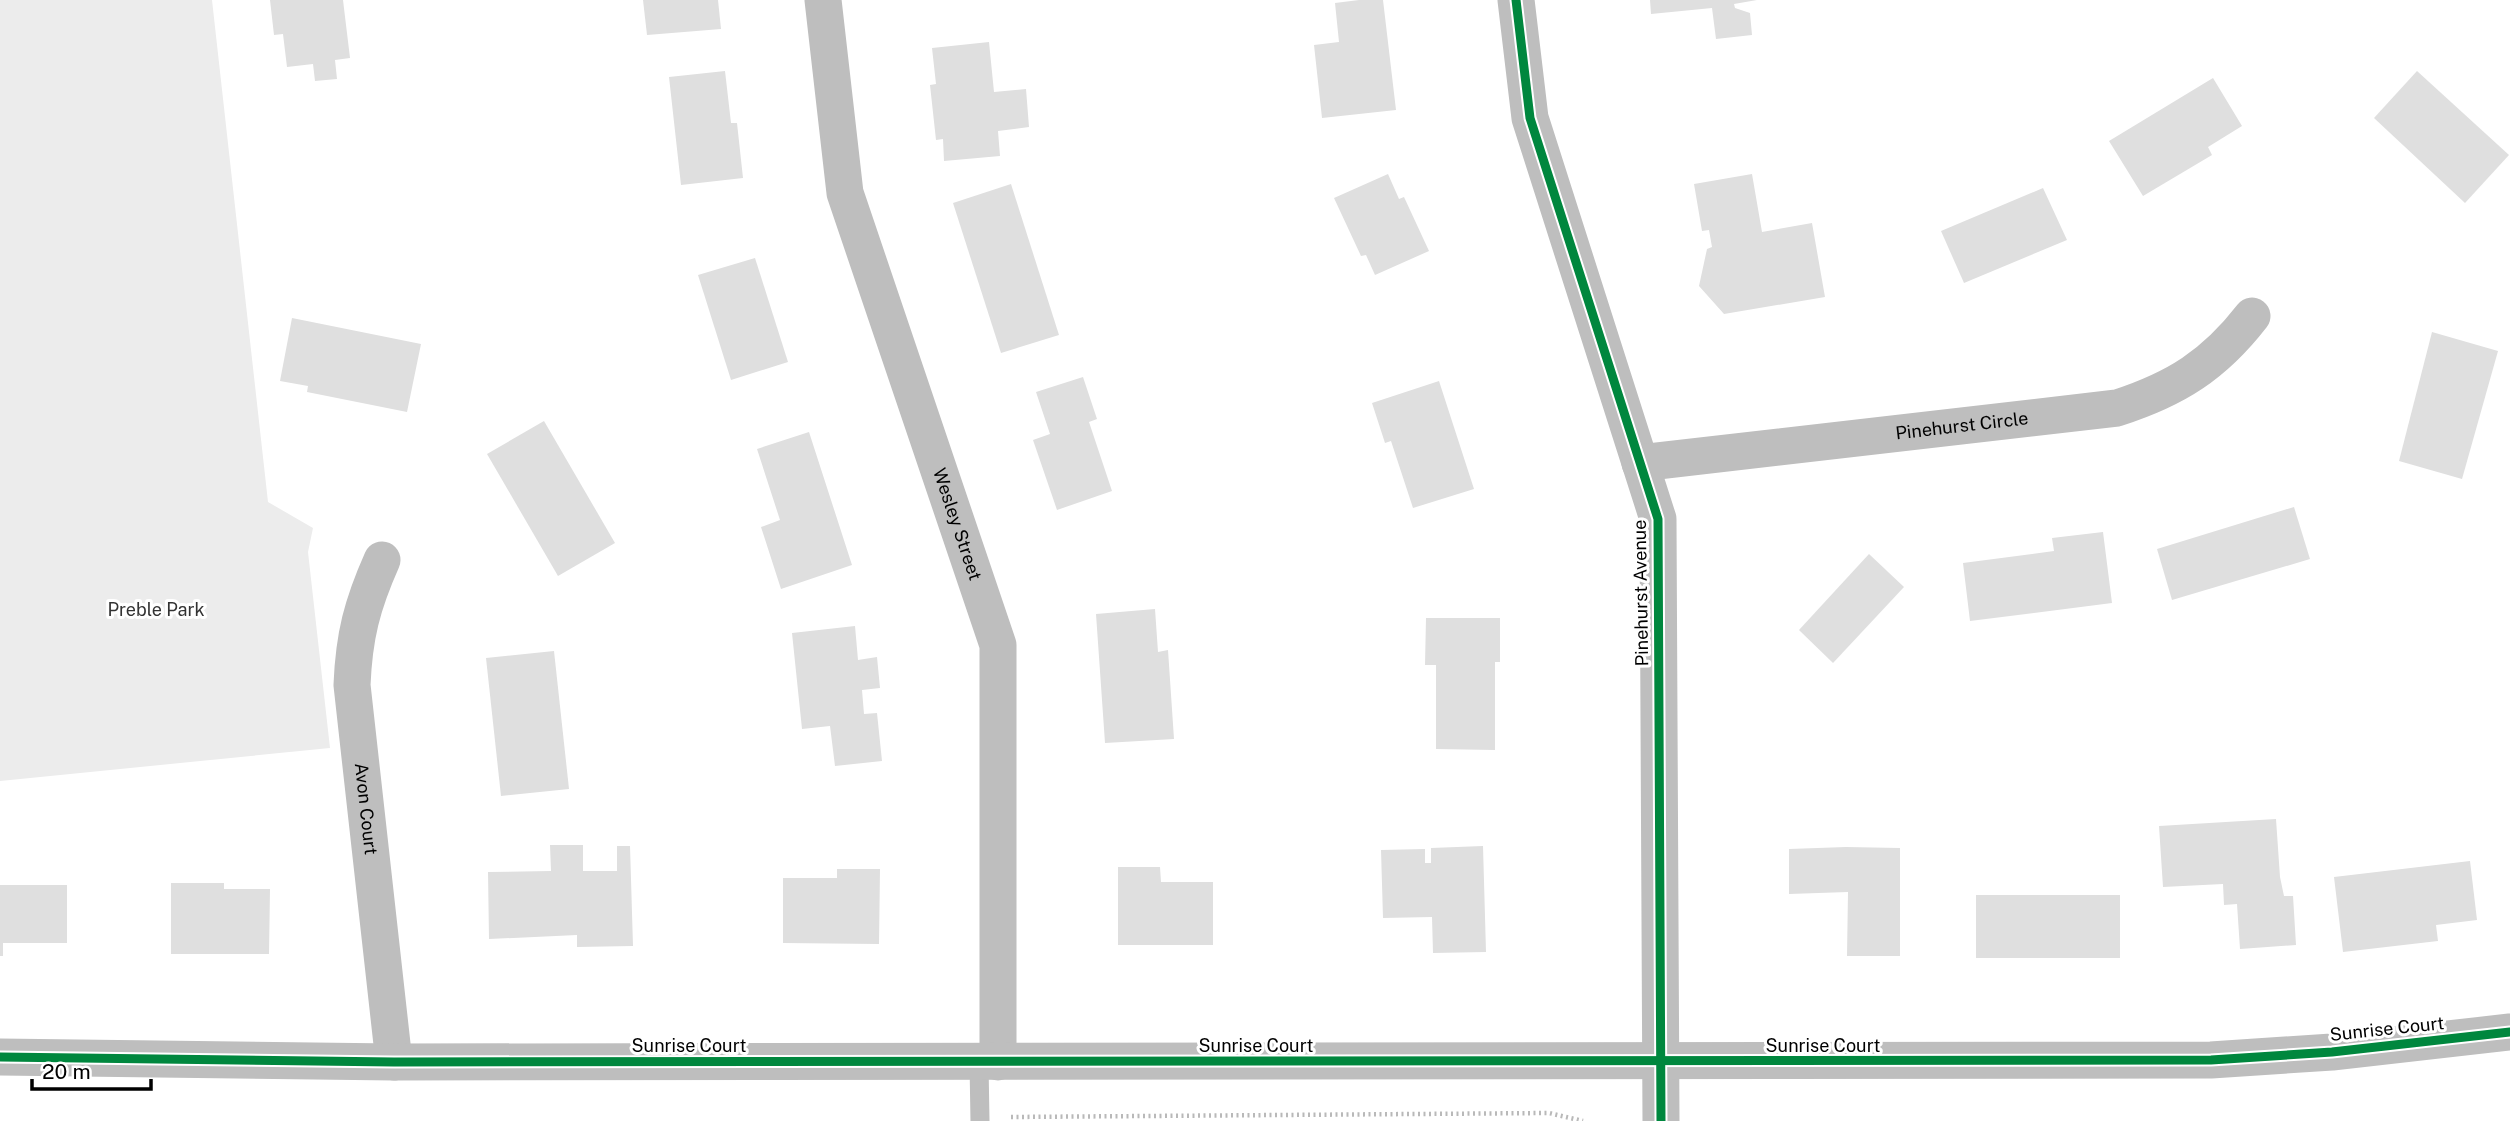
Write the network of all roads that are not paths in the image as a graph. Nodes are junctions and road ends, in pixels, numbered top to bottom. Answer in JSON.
{"nodes":[{"id":1,"x":823,"y":0,"type":"edge"},
{"id":2,"x":1516,"y":0,"type":"edge"},
{"id":3,"x":2252,"y":316,"type":"dead end"},
{"id":4,"x":1640,"y":463,"type":"junction"},
{"id":5,"x":382,"y":560,"type":"dead end"},
{"id":6,"x":2510,"y":1032,"type":"edge"},
{"id":7,"x":0,"y":1057,"type":"edge"},
{"id":8,"x":394,"y":1062,"type":"junction"},
{"id":9,"x":988,"y":1062,"type":"junction"},
{"id":10,"x":1661,"y":1062,"type":"junction"},
{"id":11,"x":980,"y":1119,"type":"edge"},
{"id":12,"x":1661,"y":1121,"type":"edge"}],
"edges":[{"from":1,"to":9,"type":"street","name":"Wesley Street"},
{"from":2,"to":4,"type":"street","name":"Pinehurst Avenue"},
{"from":3,"to":4,"type":"street","name":"Pinehurst Circle"},
{"from":4,"to":10,"type":"street","name":"Pinehurst Avenue"},
{"from":5,"to":8,"type":"street","name":"Avon Court"},
{"from":6,"to":10,"type":"street","name":"Sunrise Court"},
{"from":7,"to":8,"type":"street","name":"Sunrise Court"},
{"from":8,"to":9,"type":"street","name":"Sunrise Court"},
{"from":9,"to":10,"type":"street","name":"Sunrise Court"},
{"from":9,"to":11,"type":"lane"},
{"from":10,"to":12,"type":"street","name":"Pinehurst Avenue"}]}
